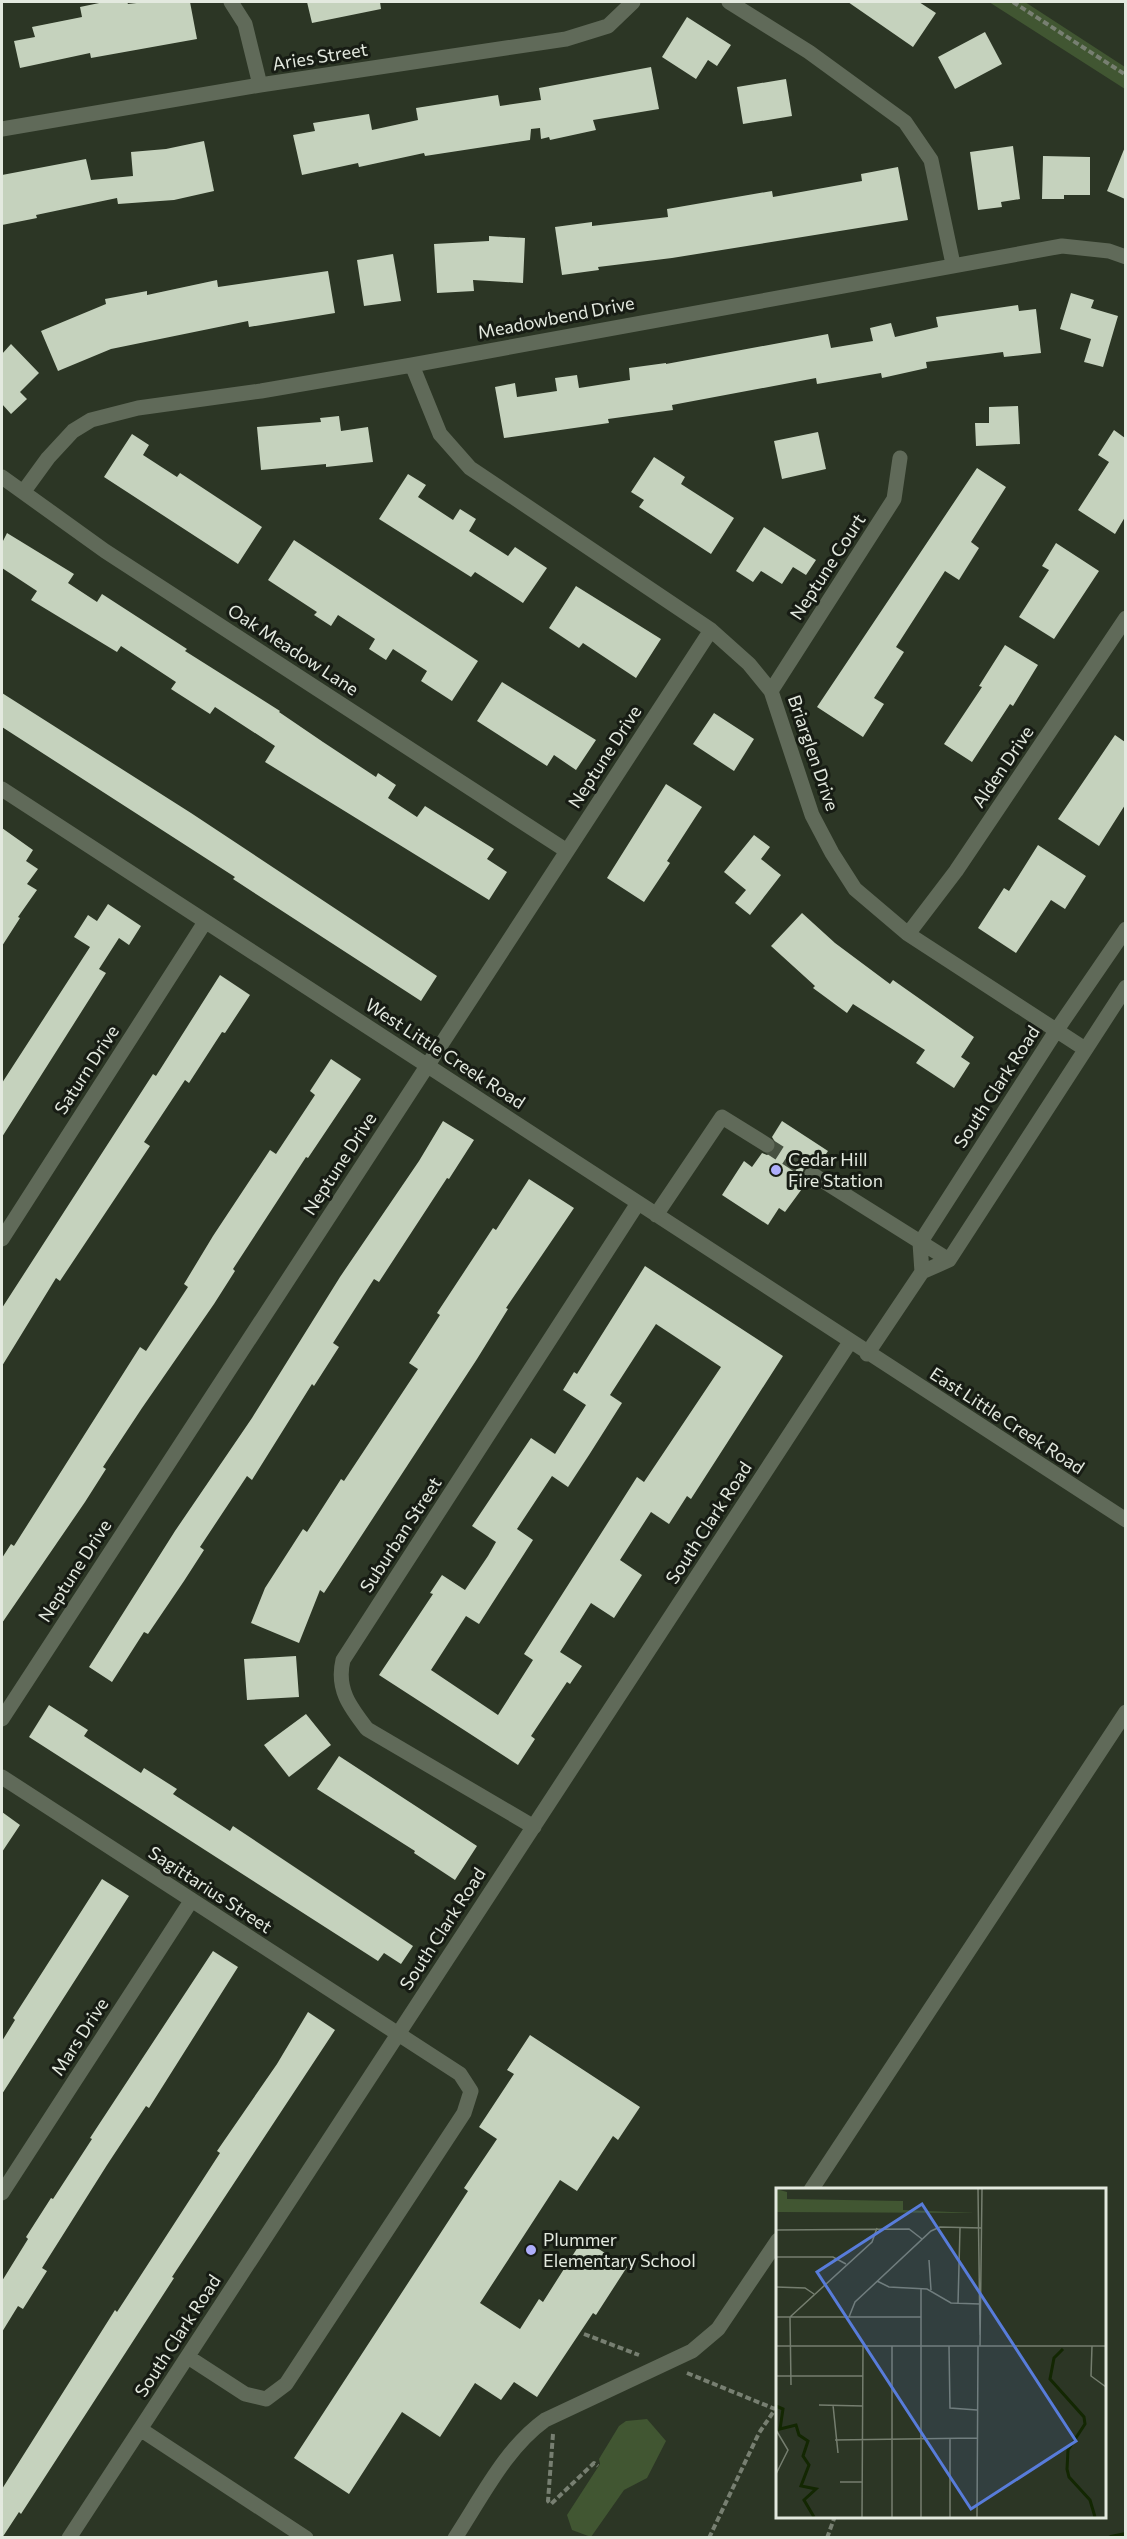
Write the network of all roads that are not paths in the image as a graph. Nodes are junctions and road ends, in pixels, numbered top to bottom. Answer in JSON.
{"nodes":[{"id":1,"x":231,"y":2,"type":"edge"},
{"id":2,"x":633,"y":2,"type":"edge"},
{"id":3,"x":729,"y":2,"type":"edge"},
{"id":4,"x":260,"y":85,"type":"junction"},
{"id":5,"x":2,"y":129,"type":"edge"},
{"id":6,"x":1125,"y":256,"type":"edge"},
{"id":7,"x":953,"y":264,"type":"junction"},
{"id":8,"x":412,"y":365,"type":"junction"},
{"id":9,"x":900,"y":458,"type":"dead end"},
{"id":10,"x":2,"y":477,"type":"edge"},
{"id":11,"x":24,"y":491,"type":"junction"},
{"id":12,"x":1125,"y":618,"type":"edge"},
{"id":13,"x":711,"y":630,"type":"junction"},
{"id":14,"x":771,"y":691,"type":"junction"},
{"id":15,"x":2,"y":789,"type":"edge"},
{"id":16,"x":567,"y":851,"type":"junction"},
{"id":17,"x":205,"y":922,"type":"junction"},
{"id":18,"x":1125,"y":929,"type":"edge"},
{"id":19,"x":908,"y":934,"type":"junction"},
{"id":20,"x":1125,"y":987,"type":"edge"},
{"id":21,"x":1056,"y":1031,"type":"junction"},
{"id":22,"x":1085,"y":1049,"type":"junction"},
{"id":23,"x":427,"y":1066,"type":"junction"},
{"id":24,"x":767,"y":1145,"type":"tunnel mouth"},
{"id":25,"x":812,"y":1174,"type":"tunnel mouth"},
{"id":26,"x":638,"y":1203,"type":"junction"},
{"id":27,"x":656,"y":1215,"type":"junction"},
{"id":28,"x":2,"y":1239,"type":"edge"},
{"id":29,"x":920,"y":1243,"type":"junction"},
{"id":30,"x":949,"y":1260,"type":"junction"},
{"id":31,"x":922,"y":1272,"type":"junction"},
{"id":32,"x":850,"y":1342,"type":"junction"},
{"id":33,"x":867,"y":1354,"type":"junction"},
{"id":34,"x":1125,"y":1520,"type":"edge"},
{"id":35,"x":1125,"y":1712,"type":"edge"},
{"id":36,"x":2,"y":1719,"type":"edge"},
{"id":37,"x":2,"y":1777,"type":"edge"},
{"id":38,"x":534,"y":1827,"type":"junction"},
{"id":39,"x":191,"y":1901,"type":"junction"},
{"id":40,"x":396,"y":2035,"type":"junction"},
{"id":41,"x":812,"y":2188,"type":"edge"},
{"id":42,"x":2,"y":2193,"type":"edge"},
{"id":43,"x":776,"y":2242,"type":"edge"},
{"id":44,"x":188,"y":2357,"type":"junction"},
{"id":45,"x":140,"y":2429,"type":"junction"},
{"id":46,"x":69,"y":2538,"type":"edge"},
{"id":47,"x":306,"y":2538,"type":"edge"},
{"id":48,"x":455,"y":2538,"type":"edge"}],
"edges":[{"from":1,"to":4,"type":"street"},
{"from":2,"to":4,"type":"street","name":"Aries Street"},
{"from":3,"to":7,"type":"street"},
{"from":4,"to":5,"type":"street","name":"Aries Street"},
{"from":6,"to":7,"type":"street","name":"Meadowbend Drive"},
{"from":7,"to":8,"type":"street","name":"Meadowbend Drive"},
{"from":8,"to":11,"type":"street","name":"Meadowbend Drive"},
{"from":8,"to":13,"type":"street","name":"Briarglen Drive"},
{"from":9,"to":14,"type":"street","name":"Neptune Court"},
{"from":10,"to":11,"type":"street","name":"Oak Meadow Lane"},
{"from":11,"to":16,"type":"street","name":"Oak Meadow Lane"},
{"from":12,"to":19,"type":"street","name":"Alden Drive"},
{"from":13,"to":14,"type":"street","name":"Briarglen Drive"},
{"from":13,"to":16,"type":"street","name":"Neptune Drive"},
{"from":14,"to":19,"type":"street","name":"Briarglen Drive"},
{"from":15,"to":17,"type":"street","name":"West Little Creek Road"},
{"from":16,"to":23,"type":"street","name":"Neptune Drive"},
{"from":17,"to":23,"type":"street","name":"West Little Creek Road"},
{"from":17,"to":28,"type":"street","name":"Saturn Drive"},
{"from":18,"to":21,"type":"street","name":"South Clark Road"},
{"from":19,"to":21,"type":"street","name":"Briarglen Drive"},
{"from":20,"to":22,"type":"street"},
{"from":21,"to":22,"type":"street","name":"Briarglen Drive"},
{"from":21,"to":29,"type":"street","name":"South Clark Road"},
{"from":22,"to":30,"type":"street"},
{"from":23,"to":26,"type":"street","name":"West Little Creek Road"},
{"from":23,"to":36,"type":"street","name":"Neptune Drive"},
{"from":24,"to":27,"type":"street"},
{"from":25,"to":29,"type":"street"},
{"from":26,"to":27,"type":"street","name":"West Little Creek Road"},
{"from":26,"to":38,"type":"street","name":"Suburban Street"},
{"from":27,"to":32,"type":"street","name":"West Little Creek Road"},
{"from":29,"to":30,"type":"street"},
{"from":29,"to":31,"type":"street"},
{"from":30,"to":31,"type":"street"},
{"from":31,"to":33,"type":"street"},
{"from":32,"to":33,"type":"street","name":"West Little Creek Road"},
{"from":32,"to":38,"type":"street","name":"South Clark Road"},
{"from":33,"to":34,"type":"street","name":"East Little Creek Road"},
{"from":35,"to":41,"type":"street"},
{"from":37,"to":39,"type":"street","name":"Sagittarius Street"},
{"from":38,"to":40,"type":"street","name":"South Clark Road"},
{"from":39,"to":40,"type":"street","name":"Sagittarius Street"},
{"from":39,"to":42,"type":"street","name":"Mars Drive"},
{"from":40,"to":44,"type":"street","name":"South Clark Road"},
{"from":40,"to":44,"type":"street","name":"Sagittarius Street"},
{"from":43,"to":48,"type":"street"},
{"from":44,"to":45,"type":"street","name":"South Clark Road"},
{"from":45,"to":46,"type":"street","name":"South Clark Road"},
{"from":45,"to":47,"type":"street"}]}
